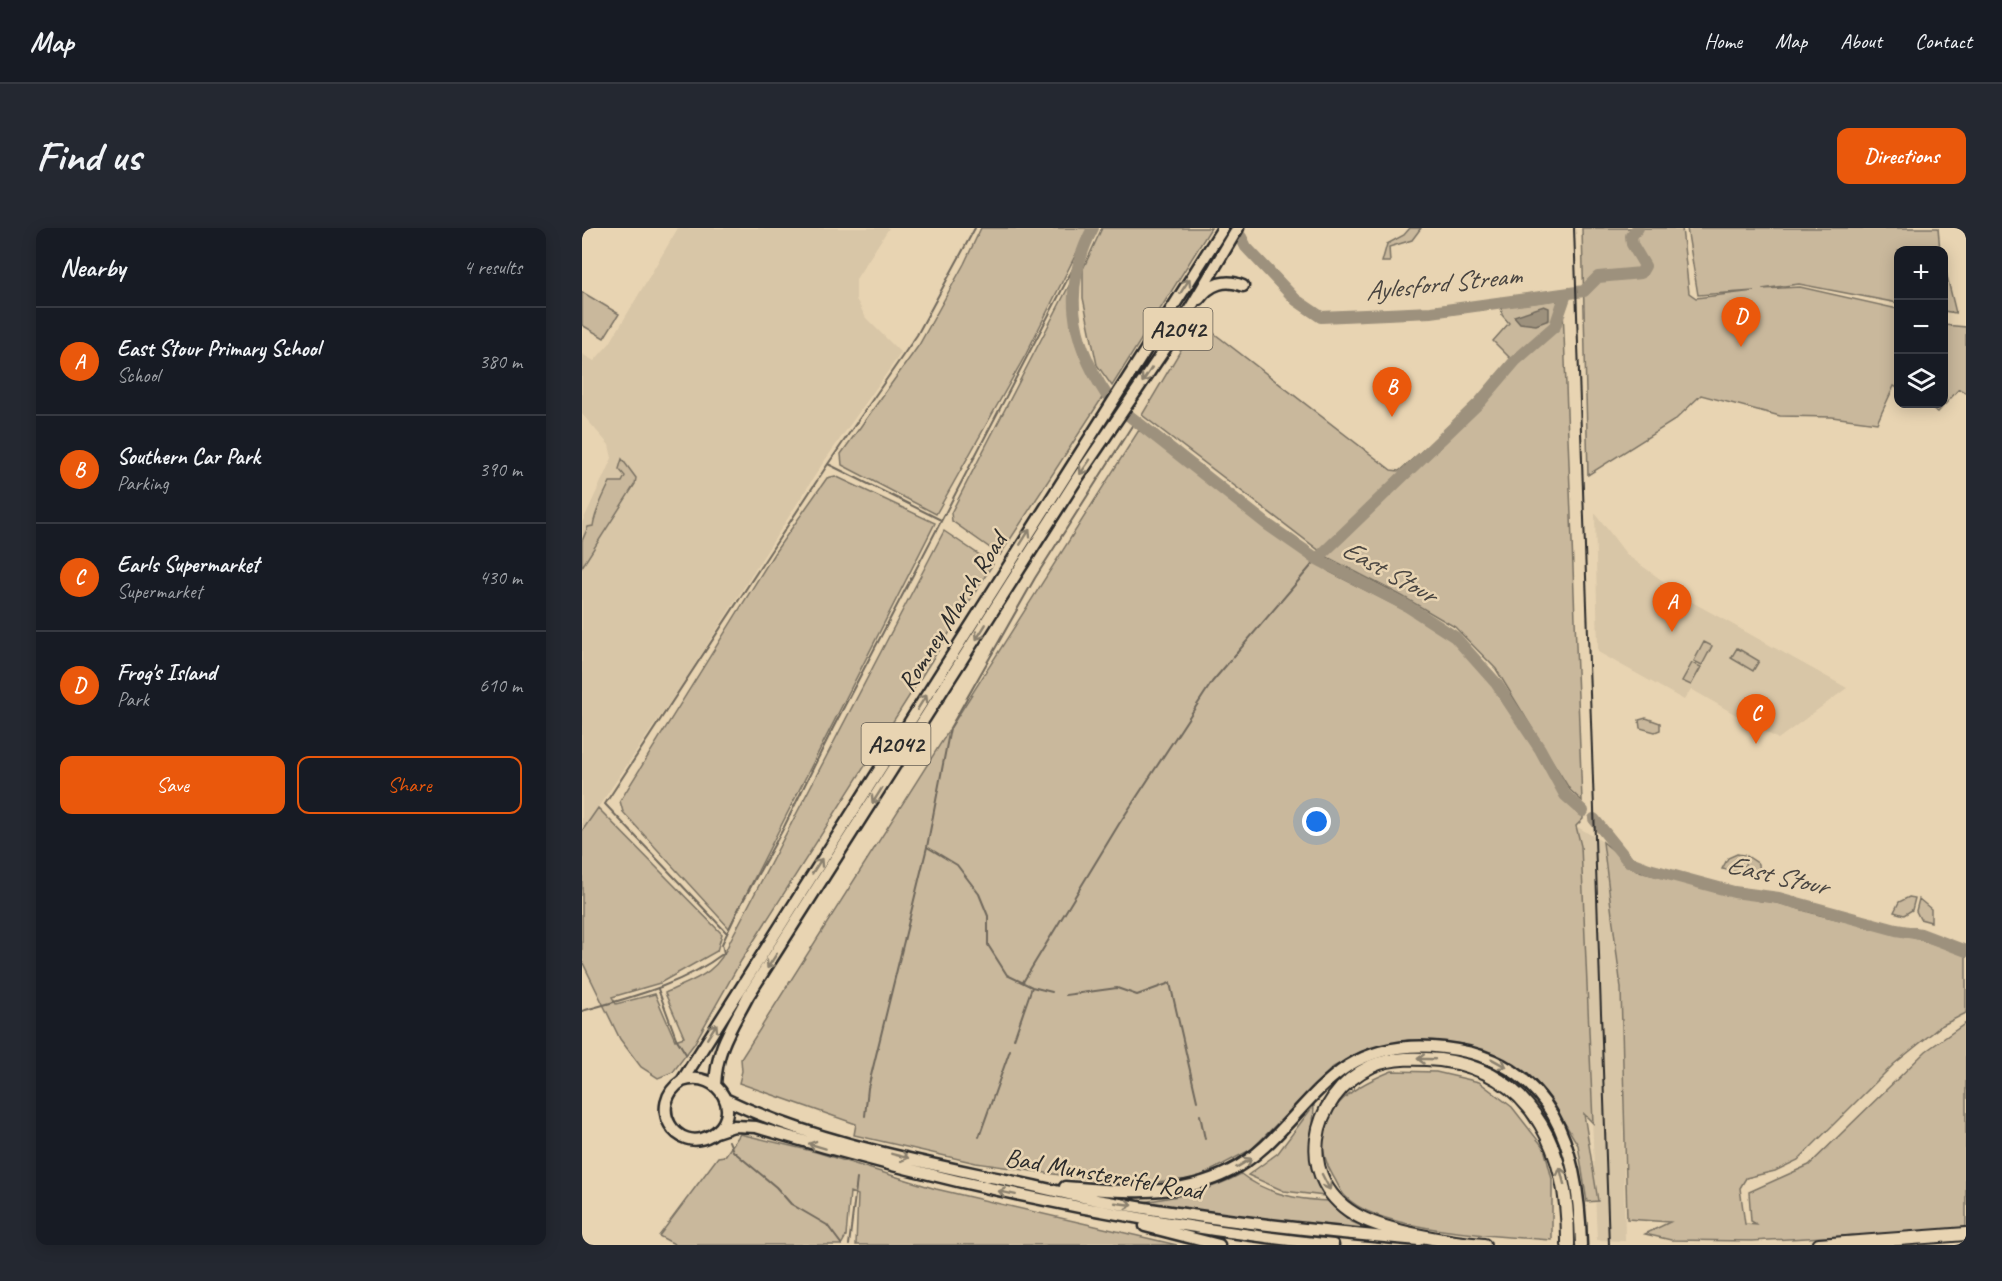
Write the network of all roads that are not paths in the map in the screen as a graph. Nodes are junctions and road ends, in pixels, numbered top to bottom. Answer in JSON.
{"nodes":[{"id":1,"x":1222,"y":229,"type":"edge"},
{"id":2,"x":1235,"y":232,"type":"edge"},
{"id":3,"x":1243,"y":286,"type":"dead end"},
{"id":4,"x":1175,"y":334,"type":"junction"},
{"id":5,"x":682,"y":1081,"type":"junction"},
{"id":6,"x":715,"y":1084,"type":"junction"},
{"id":7,"x":725,"y":1099,"type":"junction"},
{"id":8,"x":716,"y":1132,"type":"junction"},
{"id":9,"x":1026,"y":1184,"type":"junction"},
{"id":10,"x":1064,"y":1205,"type":"junction"},
{"id":11,"x":1966,"y":1234,"type":"edge"},
{"id":12,"x":1469,"y":1244,"type":"edge"},
{"id":13,"x":1219,"y":1245,"type":"edge"},
{"id":14,"x":1333,"y":1245,"type":"edge"},
{"id":15,"x":1484,"y":1245,"type":"edge"},
{"id":16,"x":1568,"y":1245,"type":"edge"},
{"id":17,"x":1581,"y":1245,"type":"edge"},
{"id":18,"x":1819,"y":1245,"type":"edge"}],
"edges":[{"from":5,"to":1,"type":"main road","name":"Romney Marsh Road","number":"A2042","one_way":true},
{"from":2,"to":4,"type":"main road","name":"Romney Marsh Road","number":"A2042"},
{"from":3,"to":4,"type":"main road"},
{"from":4,"to":6,"type":"main road","name":"Romney Marsh Road","number":"A2042","one_way":true},
{"from":5,"to":6,"type":"main road"},
{"from":5,"to":8,"type":"main road"},
{"from":6,"to":7,"type":"main road"},
{"from":7,"to":8,"type":"main road"},
{"from":7,"to":9,"type":"main road","name":"Bad Munstereifel Road","one_way":true},
{"from":10,"to":8,"type":"main road","name":"Bad Munstereifel Road","one_way":true},
{"from":9,"to":12,"type":"main road","name":"Bad Munstereifel Road","one_way":true},
{"from":9,"to":17,"type":"main road","one_way":true},
{"from":10,"to":13,"type":"main road"},
{"from":10,"to":14,"type":"main road","name":"Bad Munstereifel Road"},
{"from":11,"to":18,"type":"highway"},
{"from":12,"to":15,"type":"highway","name":"Bad Munstereifel Road"},
{"from":16,"to":12,"type":"highway","one_way":true}]}
